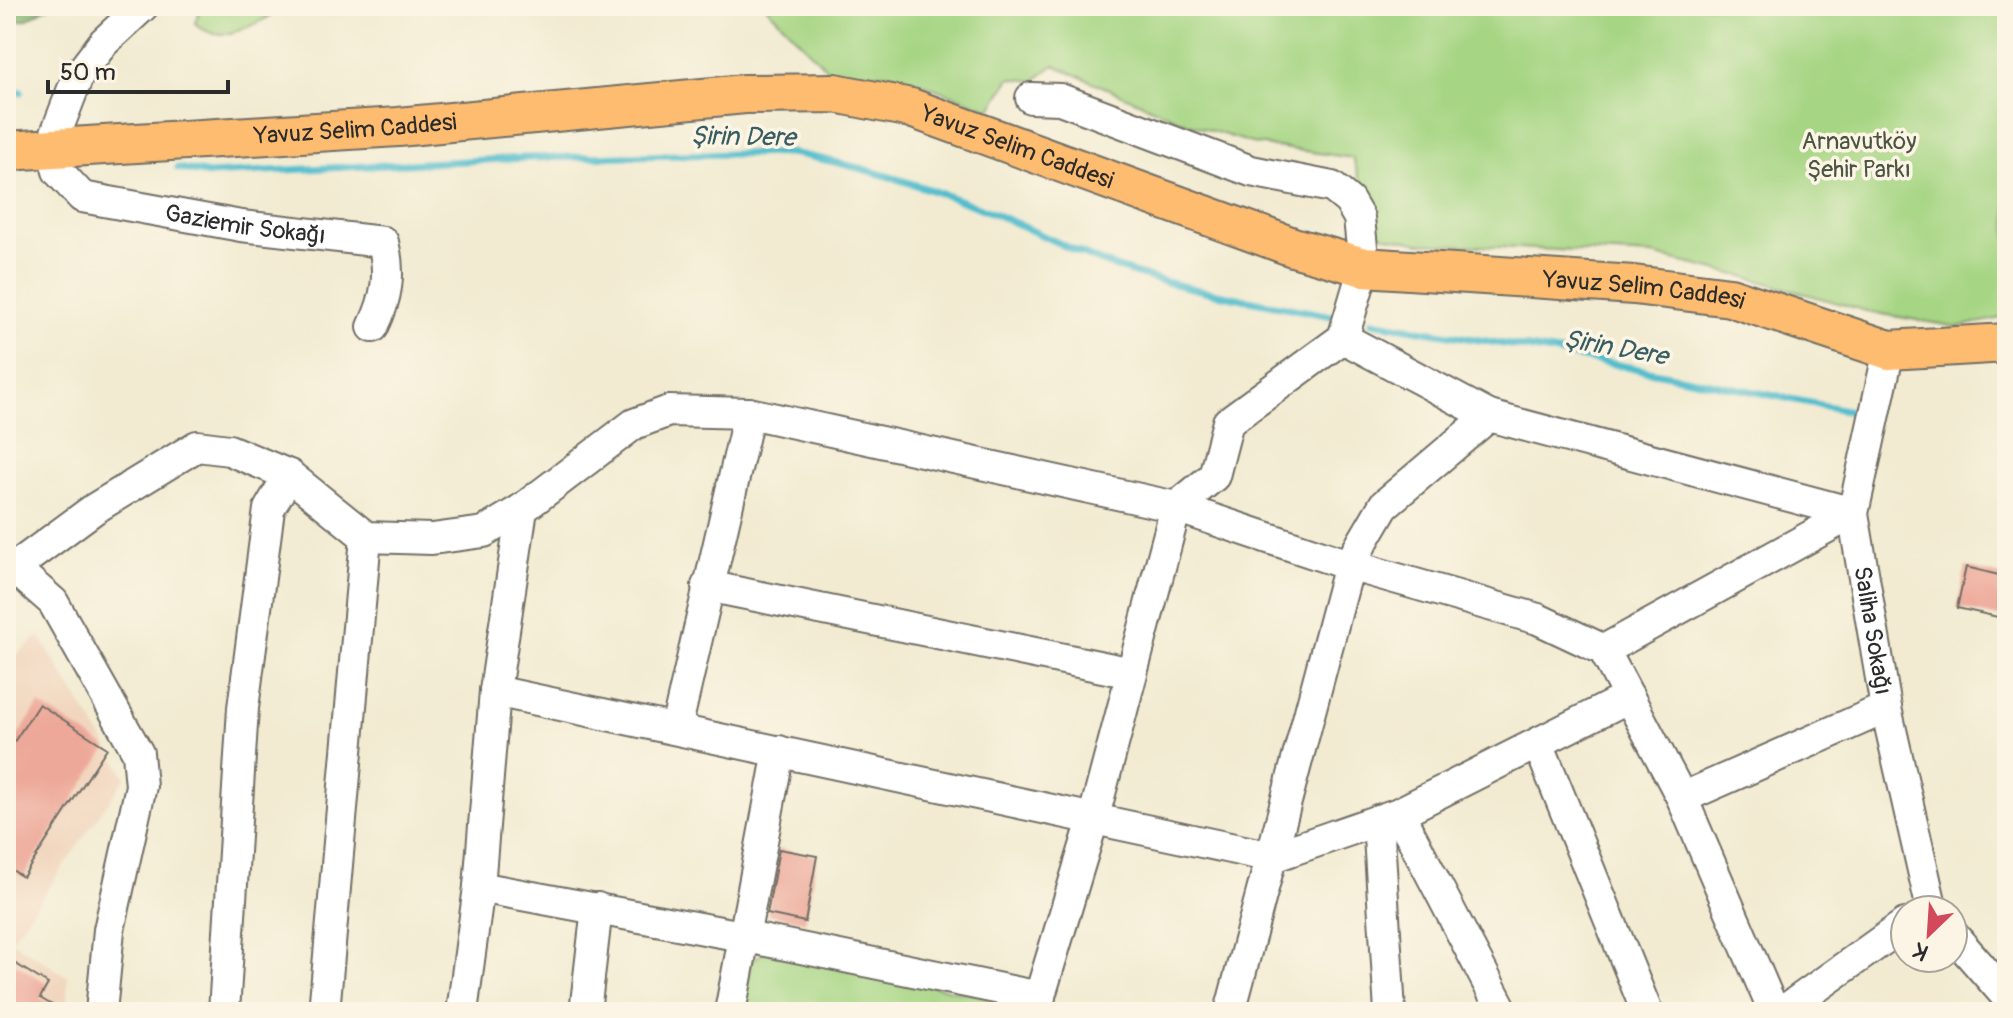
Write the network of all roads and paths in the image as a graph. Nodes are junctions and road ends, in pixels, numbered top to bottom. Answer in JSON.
{"nodes":[{"id":1,"x":143,"y":6,"type":"edge"},
{"id":2,"x":1031,"y":98,"type":"dead end"},
{"id":3,"x":51,"y":146,"type":"junction"},
{"id":4,"x":6,"y":151,"type":"edge"},
{"id":5,"x":1364,"y":267,"type":"junction"},
{"id":6,"x":373,"y":327,"type":"dead end"},
{"id":7,"x":1343,"y":338,"type":"junction"},
{"id":8,"x":2007,"y":343,"type":"edge"},
{"id":9,"x":1889,"y":350,"type":"junction"},
{"id":10,"x":749,"y":413,"type":"junction"},
{"id":11,"x":1489,"y":416,"type":"junction"},
{"id":12,"x":289,"y":475,"type":"junction"},
{"id":13,"x":1176,"y":507,"type":"junction"},
{"id":14,"x":522,"y":509,"type":"junction"},
{"id":15,"x":1853,"y":513,"type":"junction"},
{"id":16,"x":366,"y":537,"type":"junction"},
{"id":17,"x":1349,"y":565,"type":"junction"},
{"id":18,"x":10,"y":573,"type":"edge"},
{"id":19,"x":707,"y":586,"type":"junction"},
{"id":20,"x":1604,"y":650,"type":"junction"},
{"id":21,"x":1132,"y":673,"type":"junction"},
{"id":22,"x":495,"y":691,"type":"junction"},
{"id":23,"x":1629,"y":697,"type":"junction"},
{"id":24,"x":1886,"y":708,"type":"junction"},
{"id":25,"x":676,"y":729,"type":"junction"},
{"id":26,"x":1538,"y":743,"type":"junction"},
{"id":27,"x":779,"y":751,"type":"junction"},
{"id":28,"x":1682,"y":798,"type":"junction"},
{"id":29,"x":1389,"y":816,"type":"junction"},
{"id":30,"x":1093,"y":820,"type":"junction"},
{"id":31,"x":1272,"y":857,"type":"junction"},
{"id":32,"x":479,"y":887,"type":"junction"},
{"id":33,"x":1920,"y":894,"type":"edge"},
{"id":34,"x":597,"y":908,"type":"junction"},
{"id":35,"x":742,"y":936,"type":"junction"},
{"id":36,"x":1889,"y":937,"type":"edge"},
{"id":37,"x":1969,"y":953,"type":"edge"},
{"id":38,"x":2007,"y":997,"type":"edge"},
{"id":39,"x":1037,"y":1004,"type":"edge"},
{"id":40,"x":101,"y":1012,"type":"edge"},
{"id":41,"x":224,"y":1012,"type":"edge"},
{"id":42,"x":324,"y":1012,"type":"edge"},
{"id":43,"x":462,"y":1012,"type":"edge"},
{"id":44,"x":585,"y":1012,"type":"edge"},
{"id":45,"x":730,"y":1012,"type":"edge"},
{"id":46,"x":1230,"y":1012,"type":"edge"},
{"id":47,"x":1390,"y":1012,"type":"edge"},
{"id":48,"x":1503,"y":1012,"type":"edge"},
{"id":49,"x":1647,"y":1012,"type":"edge"},
{"id":50,"x":1774,"y":1012,"type":"edge"},
{"id":51,"x":1782,"y":1012,"type":"edge"}],
"edges":[{"from":1,"to":3,"type":"street"},
{"from":2,"to":5,"type":"street"},
{"from":3,"to":4,"type":"main road","name":"Yavuz Selim Caddesi"},
{"from":3,"to":5,"type":"main road","name":"Yavuz Selim Caddesi"},
{"from":3,"to":6,"type":"street","name":"Gaziemir Sokağı"},
{"from":5,"to":7,"type":"street"},
{"from":5,"to":9,"type":"main road","name":"Yavuz Selim Caddesi"},
{"from":7,"to":11,"type":"street"},
{"from":7,"to":13,"type":"street"},
{"from":8,"to":9,"type":"main road","name":"Yavuz Selim Caddesi"},
{"from":9,"to":15,"type":"street","name":"Saliha Sokağı"},
{"from":10,"to":13,"type":"street"},
{"from":10,"to":14,"type":"street"},
{"from":10,"to":19,"type":"street"},
{"from":11,"to":15,"type":"street"},
{"from":11,"to":17,"type":"street"},
{"from":12,"to":16,"type":"street"},
{"from":12,"to":18,"type":"street"},
{"from":12,"to":41,"type":"street"},
{"from":13,"to":17,"type":"street"},
{"from":13,"to":21,"type":"street"},
{"from":14,"to":16,"type":"street"},
{"from":14,"to":22,"type":"street"},
{"from":15,"to":20,"type":"street"},
{"from":15,"to":24,"type":"street","name":"Saliha Sokağı"},
{"from":16,"to":42,"type":"street"},
{"from":17,"to":20,"type":"street"},
{"from":17,"to":31,"type":"street"},
{"from":18,"to":40,"type":"street"},
{"from":19,"to":21,"type":"street"},
{"from":19,"to":25,"type":"street"},
{"from":20,"to":23,"type":"street"},
{"from":21,"to":30,"type":"street"},
{"from":22,"to":25,"type":"street"},
{"from":22,"to":32,"type":"street"},
{"from":23,"to":26,"type":"street"},
{"from":23,"to":28,"type":"street"},
{"from":24,"to":28,"type":"street"},
{"from":24,"to":33,"type":"street","name":"Saliha Sokağı"},
{"from":25,"to":27,"type":"street"},
{"from":26,"to":29,"type":"street"},
{"from":26,"to":49,"type":"street"},
{"from":27,"to":30,"type":"street"},
{"from":27,"to":35,"type":"street"},
{"from":28,"to":50,"type":"street"},
{"from":29,"to":31,"type":"street"},
{"from":29,"to":47,"type":"street"},
{"from":29,"to":48,"type":"street"},
{"from":30,"to":31,"type":"street"},
{"from":30,"to":39,"type":"street"},
{"from":31,"to":46,"type":"street"},
{"from":32,"to":34,"type":"street"},
{"from":32,"to":43,"type":"street"},
{"from":34,"to":35,"type":"street"},
{"from":34,"to":44,"type":"street"},
{"from":35,"to":39,"type":"street"},
{"from":35,"to":45,"type":"street"},
{"from":36,"to":51,"type":"street"},
{"from":37,"to":38,"type":"street"}]}
